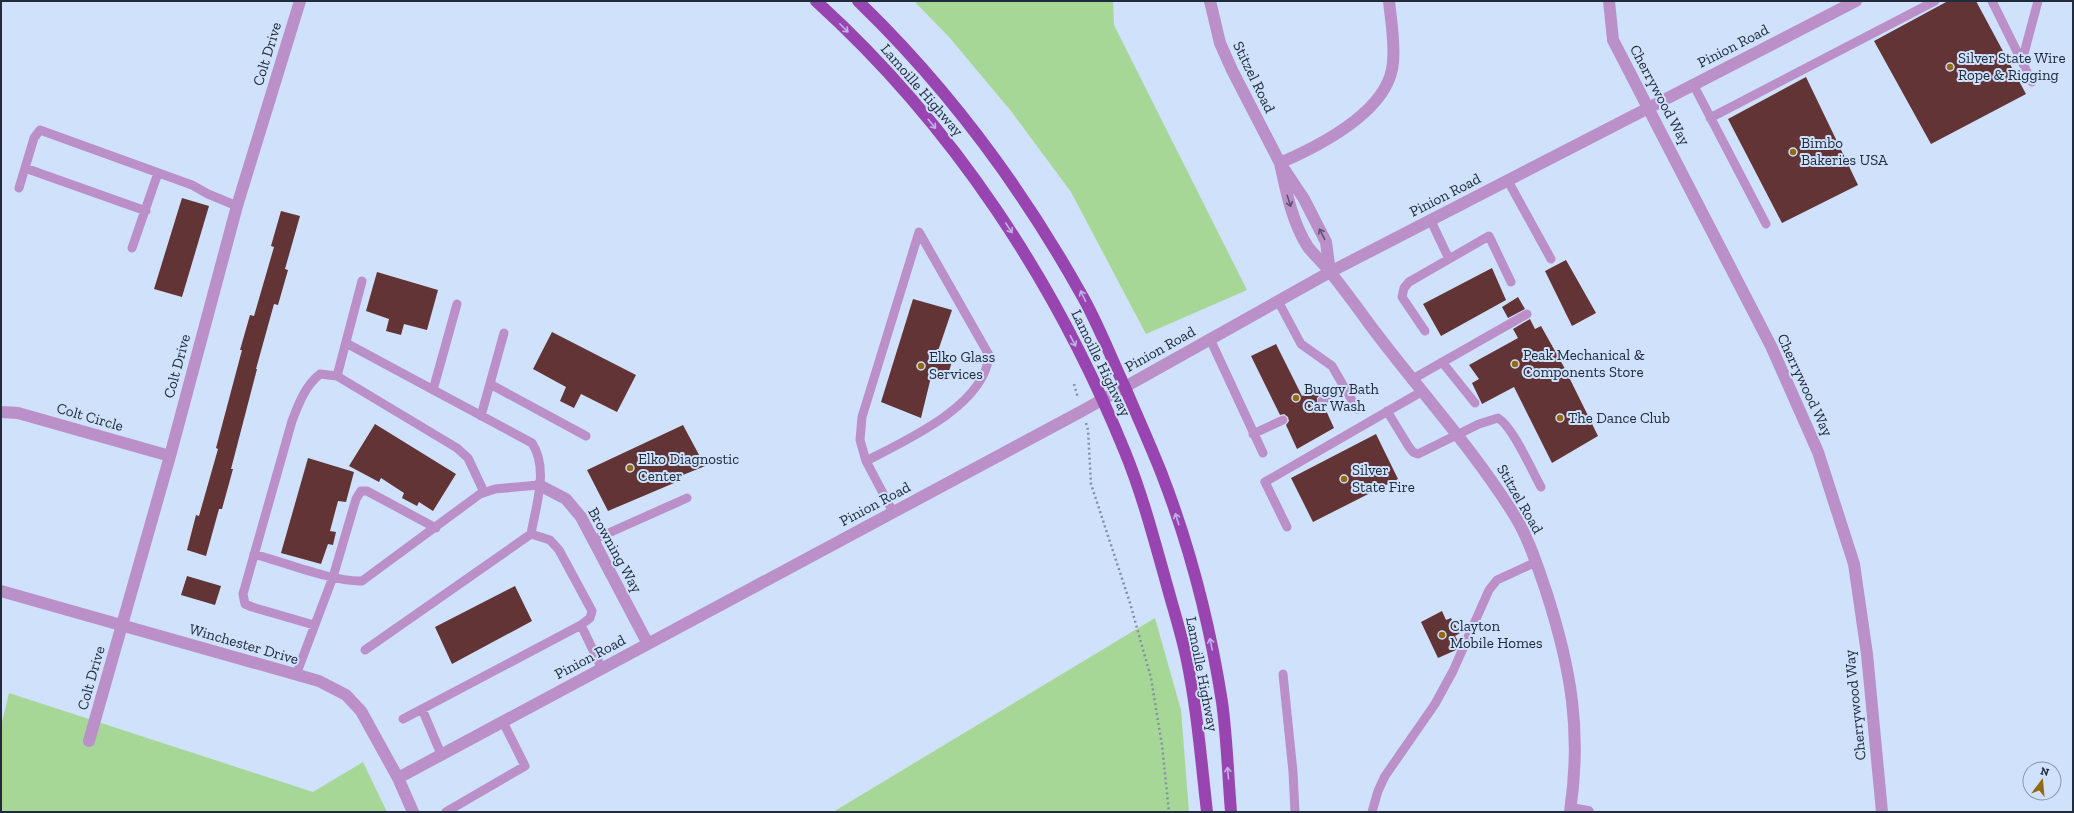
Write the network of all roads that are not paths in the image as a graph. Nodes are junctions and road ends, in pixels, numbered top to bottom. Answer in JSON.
{"nodes":[{"id":1,"x":300,"y":1,"type":"edge"},
{"id":2,"x":816,"y":1,"type":"edge"},
{"id":3,"x":858,"y":1,"type":"edge"},
{"id":4,"x":1210,"y":1,"type":"edge"},
{"id":5,"x":1389,"y":1,"type":"edge"},
{"id":6,"x":1609,"y":1,"type":"edge"},
{"id":7,"x":1856,"y":1,"type":"edge"},
{"id":8,"x":1935,"y":1,"type":"edge"},
{"id":9,"x":1992,"y":1,"type":"edge"},
{"id":10,"x":2038,"y":1,"type":"edge"},
{"id":11,"x":2022,"y":61,"type":"junction"},
{"id":12,"x":2032,"y":82,"type":"dead end"},
{"id":13,"x":1693,"y":84,"type":"junction"},
{"id":14,"x":1649,"y":107,"type":"junction"},
{"id":15,"x":1710,"y":118,"type":"junction"},
{"id":16,"x":1280,"y":163,"type":"junction"},
{"id":17,"x":25,"y":168,"type":"junction"},
{"id":18,"x":158,"y":172,"type":"junction"},
{"id":19,"x":1508,"y":181,"type":"junction"},
{"id":20,"x":19,"y":188,"type":"dead end"},
{"id":21,"x":237,"y":206,"type":"junction"},
{"id":22,"x":146,"y":211,"type":"junction"},
{"id":23,"x":1430,"y":221,"type":"junction"},
{"id":24,"x":1766,"y":224,"type":"dead end"},
{"id":25,"x":132,"y":248,"type":"dead end"},
{"id":26,"x":1448,"y":259,"type":"junction"},
{"id":27,"x":1551,"y":259,"type":"dead end"},
{"id":28,"x":1330,"y":272,"type":"junction"},
{"id":29,"x":362,"y":281,"type":"dead end"},
{"id":30,"x":1511,"y":282,"type":"dead end"},
{"id":31,"x":1278,"y":301,"type":"junction"},
{"id":32,"x":457,"y":304,"type":"dead end"},
{"id":33,"x":1527,"y":314,"type":"dead end"},
{"id":34,"x":1425,"y":331,"type":"dead end"},
{"id":35,"x":504,"y":333,"type":"dead end"},
{"id":36,"x":1210,"y":340,"type":"junction"},
{"id":37,"x":346,"y":343,"type":"junction"},
{"id":38,"x":1442,"y":362,"type":"junction"},
{"id":39,"x":337,"y":376,"type":"junction"},
{"id":40,"x":1411,"y":380,"type":"junction"},
{"id":41,"x":490,"y":384,"type":"junction"},
{"id":42,"x":1124,"y":388,"type":"junction"},
{"id":43,"x":1346,"y":388,"type":"junction"},
{"id":44,"x":433,"y":390,"type":"junction"},
{"id":45,"x":1421,"y":392,"type":"junction"},
{"id":46,"x":1102,"y":400,"type":"junction"},
{"id":47,"x":1322,"y":401,"type":"dead end"},
{"id":48,"x":1475,"y":403,"type":"dead end"},
{"id":49,"x":1357,"y":409,"type":"dead end"},
{"id":50,"x":1387,"y":411,"type":"junction"},
{"id":51,"x":1,"y":412,"type":"edge"},
{"id":52,"x":481,"y":416,"type":"junction"},
{"id":53,"x":1283,"y":420,"type":"dead end"},
{"id":54,"x":1253,"y":434,"type":"junction"},
{"id":55,"x":1456,"y":435,"type":"junction"},
{"id":56,"x":586,"y":436,"type":"dead end"},
{"id":57,"x":1262,"y":454,"type":"dead end"},
{"id":58,"x":170,"y":456,"type":"junction"},
{"id":59,"x":866,"y":461,"type":"junction"},
{"id":60,"x":539,"y":485,"type":"junction"},
{"id":61,"x":1541,"y":488,"type":"dead end"},
{"id":62,"x":484,"y":492,"type":"junction"},
{"id":63,"x":687,"y":498,"type":"dead end"},
{"id":64,"x":893,"y":512,"type":"junction"},
{"id":65,"x":1287,"y":527,"type":"dead end"},
{"id":66,"x":436,"y":528,"type":"junction"},
{"id":67,"x":531,"y":534,"type":"junction"},
{"id":68,"x":593,"y":540,"type":"junction"},
{"id":69,"x":254,"y":554,"type":"junction"},
{"id":70,"x":1536,"y":562,"type":"junction"},
{"id":71,"x":333,"y":577,"type":"junction"},
{"id":72,"x":1,"y":590,"type":"edge"},
{"id":73,"x":314,"y":625,"type":"junction"},
{"id":74,"x":122,"y":626,"type":"junction"},
{"id":75,"x":581,"y":626,"type":"junction"},
{"id":76,"x":648,"y":644,"type":"junction"},
{"id":77,"x":365,"y":650,"type":"dead end"},
{"id":78,"x":602,"y":669,"type":"junction"},
{"id":79,"x":1283,"y":674,"type":"dead end"},
{"id":80,"x":296,"y":675,"type":"junction"},
{"id":81,"x":422,"y":709,"type":"junction"},
{"id":82,"x":403,"y":719,"type":"dead end"},
{"id":83,"x":503,"y":722,"type":"junction"},
{"id":84,"x":89,"y":741,"type":"dead end"},
{"id":85,"x":441,"y":754,"type":"junction"},
{"id":86,"x":398,"y":778,"type":"junction"},
{"id":87,"x":1570,"y":810,"type":"edge"},
{"id":88,"x":414,"y":812,"type":"edge"},
{"id":89,"x":446,"y":812,"type":"edge"},
{"id":90,"x":1207,"y":812,"type":"edge"},
{"id":91,"x":1231,"y":812,"type":"edge"},
{"id":92,"x":1295,"y":812,"type":"edge"},
{"id":93,"x":1372,"y":812,"type":"edge"},
{"id":94,"x":1588,"y":812,"type":"edge"},
{"id":95,"x":1882,"y":812,"type":"edge"}],
"edges":[{"from":1,"to":21,"type":"street","name":"Colt Drive"},
{"from":2,"to":46,"type":"main road","name":"Lamoille Highway","one_way":true},
{"from":42,"to":3,"type":"main road","name":"Lamoille Highway","one_way":true},
{"from":4,"to":16,"type":"street","name":"Stitzel Road"},
{"from":5,"to":16,"type":"street"},
{"from":6,"to":14,"type":"street","name":"Cherrywood Way"},
{"from":7,"to":13,"type":"street","name":"Pinion Road"},
{"from":8,"to":15,"type":"lane"},
{"from":9,"to":11,"type":"lane"},
{"from":10,"to":11,"type":"lane"},
{"from":11,"to":12,"type":"lane"},
{"from":13,"to":14,"type":"street","name":"Pinion Road"},
{"from":13,"to":15,"type":"lane"},
{"from":14,"to":19,"type":"street","name":"Pinion Road"},
{"from":14,"to":95,"type":"street","name":"Cherrywood Way"},
{"from":15,"to":24,"type":"lane"},
{"from":28,"to":16,"type":"street","name":"Stitzel Road","one_way":true},
{"from":16,"to":28,"type":"street","name":"Stitzel Road","one_way":true},
{"from":17,"to":18,"type":"lane"},
{"from":17,"to":20,"type":"lane"},
{"from":17,"to":22,"type":"lane"},
{"from":18,"to":21,"type":"lane"},
{"from":18,"to":22,"type":"lane"},
{"from":19,"to":23,"type":"street","name":"Pinion Road"},
{"from":19,"to":27,"type":"lane"},
{"from":21,"to":58,"type":"street","name":"Colt Drive"},
{"from":22,"to":25,"type":"lane"},
{"from":23,"to":26,"type":"lane"},
{"from":23,"to":28,"type":"street","name":"Pinion Road"},
{"from":26,"to":30,"type":"lane"},
{"from":26,"to":34,"type":"lane"},
{"from":28,"to":31,"type":"street","name":"Pinion Road"},
{"from":28,"to":40,"type":"street","name":"Stitzel Road"},
{"from":29,"to":37,"type":"lane"},
{"from":31,"to":36,"type":"street","name":"Pinion Road"},
{"from":31,"to":43,"type":"lane"},
{"from":32,"to":44,"type":"lane"},
{"from":33,"to":38,"type":"lane"},
{"from":35,"to":41,"type":"lane"},
{"from":36,"to":42,"type":"street","name":"Pinion Road"},
{"from":36,"to":54,"type":"lane"},
{"from":37,"to":39,"type":"lane"},
{"from":37,"to":44,"type":"lane"},
{"from":38,"to":40,"type":"lane"},
{"from":38,"to":48,"type":"lane"},
{"from":39,"to":62,"type":"lane"},
{"from":39,"to":69,"type":"lane"},
{"from":40,"to":45,"type":"street","name":"Stitzel Road"},
{"from":41,"to":52,"type":"lane"},
{"from":41,"to":56,"type":"lane"},
{"from":42,"to":46,"type":"street","name":"Pinion Road"},
{"from":91,"to":42,"type":"main road","name":"Lamoille Highway","one_way":true},
{"from":43,"to":47,"type":"lane"},
{"from":43,"to":49,"type":"lane"},
{"from":44,"to":52,"type":"lane"},
{"from":45,"to":50,"type":"lane"},
{"from":45,"to":55,"type":"street","name":"Stitzel Road"},
{"from":46,"to":64,"type":"street","name":"Pinion Road"},
{"from":46,"to":90,"type":"main road","name":"Lamoille Highway"},
{"from":50,"to":55,"type":"lane"},
{"from":50,"to":65,"type":"lane"},
{"from":51,"to":58,"type":"street","name":"Colt Circle"},
{"from":52,"to":60,"type":"lane"},
{"from":53,"to":54,"type":"lane"},
{"from":54,"to":57,"type":"lane"},
{"from":55,"to":61,"type":"lane"},
{"from":55,"to":70,"type":"street","name":"Stitzel Road"},
{"from":58,"to":74,"type":"street","name":"Colt Drive"},
{"from":59,"to":59,"type":"lane"},
{"from":59,"to":64,"type":"lane"},
{"from":60,"to":62,"type":"lane"},
{"from":60,"to":67,"type":"lane"},
{"from":60,"to":68,"type":"street","name":"Browning Way"},
{"from":62,"to":66,"type":"lane"},
{"from":63,"to":68,"type":"lane"},
{"from":64,"to":76,"type":"street","name":"Pinion Road"},
{"from":66,"to":71,"type":"lane"},
{"from":66,"to":71,"type":"lane"},
{"from":67,"to":75,"type":"lane"},
{"from":67,"to":77,"type":"lane"},
{"from":68,"to":76,"type":"street","name":"Browning Way"},
{"from":69,"to":71,"type":"lane"},
{"from":69,"to":73,"type":"lane"},
{"from":70,"to":87,"type":"street","name":"Stitzel Road"},
{"from":70,"to":93,"type":"lane"},
{"from":71,"to":73,"type":"lane"},
{"from":72,"to":74,"type":"street","name":"Winchester Drive"},
{"from":73,"to":80,"type":"lane"},
{"from":74,"to":80,"type":"street","name":"Winchester Drive"},
{"from":74,"to":84,"type":"street","name":"Colt Drive"},
{"from":75,"to":78,"type":"lane"},
{"from":75,"to":81,"type":"lane"},
{"from":76,"to":78,"type":"street","name":"Pinion Road"},
{"from":78,"to":83,"type":"street","name":"Pinion Road"},
{"from":79,"to":92,"type":"lane"},
{"from":80,"to":86,"type":"street","name":"Winchester Drive"},
{"from":81,"to":82,"type":"lane"},
{"from":81,"to":85,"type":"lane"},
{"from":83,"to":85,"type":"street","name":"Pinion Road"},
{"from":83,"to":89,"type":"lane"},
{"from":85,"to":86,"type":"street","name":"Pinion Road"},
{"from":86,"to":88,"type":"street","name":"Winchester Drive"},
{"from":87,"to":94,"type":"street"}]}
